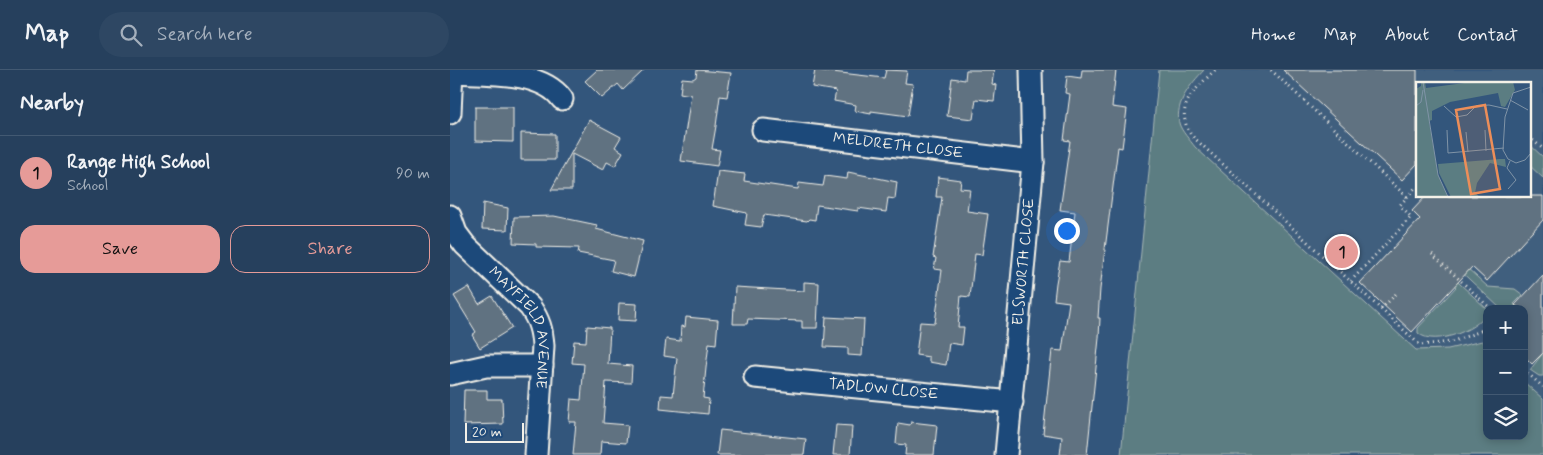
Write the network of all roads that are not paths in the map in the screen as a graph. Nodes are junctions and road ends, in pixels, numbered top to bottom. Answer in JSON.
{"nodes":[{"id":1,"x":1031,"y":70,"type":"edge"},
{"id":2,"x":452,"y":71,"type":"edge"},
{"id":3,"x":562,"y":98,"type":"dead end"},
{"id":4,"x":450,"y":113,"type":"edge"},
{"id":5,"x":763,"y":130,"type":"dead end"},
{"id":6,"x":1033,"y":162,"type":"junction"},
{"id":7,"x":450,"y":216,"type":"edge"},
{"id":8,"x":542,"y":366,"type":"junction"},
{"id":9,"x":450,"y":374,"type":"edge"},
{"id":10,"x":755,"y":377,"type":"dead end"},
{"id":11,"x":1012,"y":402,"type":"junction"},
{"id":12,"x":536,"y":455,"type":"edge"},
{"id":13,"x":1006,"y":455,"type":"edge"}],
"edges":[{"from":1,"to":6,"type":"street","name":"ELSWORTH CLOSE"},
{"from":2,"to":3,"type":"street"},
{"from":2,"to":4,"type":"street"},
{"from":5,"to":6,"type":"street","name":"MELDRETH CLOSE"},
{"from":6,"to":11,"type":"street","name":"ELSWORTH CLOSE"},
{"from":7,"to":8,"type":"street","name":"MAYFIELD AVENUE"},
{"from":8,"to":9,"type":"street"},
{"from":8,"to":12,"type":"street","name":"MAYFIELD AVENUE"},
{"from":10,"to":11,"type":"street","name":"TADLOW CLOSE"},
{"from":11,"to":13,"type":"street","name":"ELSWORTH CLOSE"}]}
